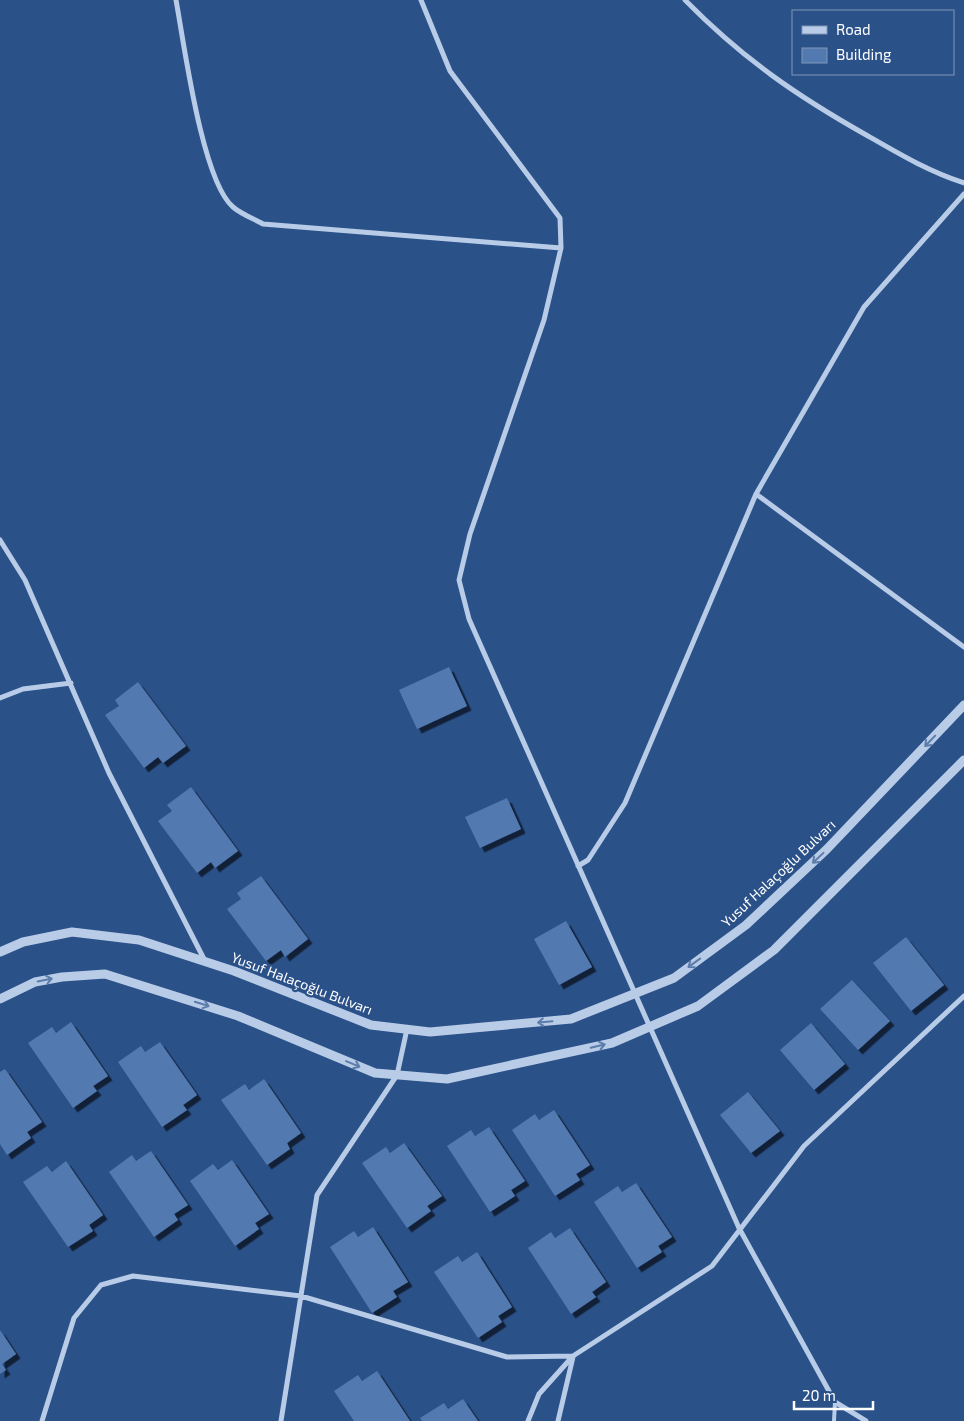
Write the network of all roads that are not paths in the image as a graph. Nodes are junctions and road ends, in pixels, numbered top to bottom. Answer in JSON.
{"nodes":[{"id":1,"x":176,"y":0,"type":"edge"},
{"id":2,"x":420,"y":0,"type":"edge"},
{"id":3,"x":685,"y":0,"type":"edge"},
{"id":4,"x":964,"y":184,"type":"edge"},
{"id":5,"x":964,"y":194,"type":"edge"},
{"id":6,"x":561,"y":248,"type":"junction"},
{"id":7,"x":756,"y":494,"type":"junction"},
{"id":8,"x":0,"y":540,"type":"edge"},
{"id":9,"x":964,"y":647,"type":"edge"},
{"id":10,"x":70,"y":683,"type":"junction"},
{"id":11,"x":0,"y":698,"type":"edge"},
{"id":12,"x":964,"y":705,"type":"edge"},
{"id":13,"x":964,"y":760,"type":"edge"},
{"id":14,"x":578,"y":866,"type":"junction"},
{"id":15,"x":0,"y":952,"type":"edge"},
{"id":16,"x":206,"y":962,"type":"junction"},
{"id":17,"x":634,"y":994,"type":"junction"},
{"id":18,"x":964,"y":996,"type":"edge"},
{"id":19,"x":0,"y":999,"type":"edge"},
{"id":20,"x":649,"y":1027,"type":"junction"},
{"id":21,"x":407,"y":1029,"type":"junction"},
{"id":22,"x":397,"y":1075,"type":"junction"},
{"id":23,"x":739,"y":1228,"type":"junction"},
{"id":24,"x":301,"y":1296,"type":"junction"},
{"id":25,"x":573,"y":1356,"type":"junction"},
{"id":26,"x":835,"y":1402,"type":"junction"},
{"id":27,"x":42,"y":1421,"type":"edge"},
{"id":28,"x":282,"y":1421,"type":"edge"},
{"id":29,"x":528,"y":1421,"type":"edge"},
{"id":30,"x":558,"y":1421,"type":"edge"},
{"id":31,"x":834,"y":1421,"type":"edge"},
{"id":32,"x":866,"y":1421,"type":"edge"}],
"edges":[{"from":1,"to":6,"type":"street"},
{"from":2,"to":6,"type":"street"},
{"from":3,"to":4,"type":"street"},
{"from":5,"to":7,"type":"street"},
{"from":6,"to":14,"type":"street"},
{"from":7,"to":9,"type":"street"},
{"from":7,"to":14,"type":"street"},
{"from":8,"to":10,"type":"street"},
{"from":10,"to":11,"type":"street"},
{"from":10,"to":16,"type":"street"},
{"from":12,"to":17,"type":"street","name":"Yusuf Halaçoğlu Bulvarı","one_way":true},
{"from":13,"to":20,"type":"street"},
{"from":14,"to":17,"type":"street"},
{"from":15,"to":16,"type":"street","name":"Yusuf Halaçoğlu Bulvarı"},
{"from":16,"to":21,"type":"street","name":"Yusuf Halaçoğlu Bulvarı"},
{"from":17,"to":20,"type":"street"},
{"from":17,"to":21,"type":"street","name":"Yusuf Halaçoğlu Bulvarı","one_way":true},
{"from":18,"to":23,"type":"street"},
{"from":19,"to":22,"type":"street","one_way":true},
{"from":22,"to":20,"type":"street","one_way":true},
{"from":20,"to":23,"type":"street"},
{"from":21,"to":22,"type":"street"},
{"from":22,"to":24,"type":"street"},
{"from":23,"to":25,"type":"street"},
{"from":23,"to":26,"type":"street"},
{"from":24,"to":25,"type":"street"},
{"from":24,"to":27,"type":"street"},
{"from":24,"to":28,"type":"street"},
{"from":25,"to":29,"type":"street"},
{"from":25,"to":30,"type":"street"},
{"from":26,"to":31,"type":"lane"},
{"from":26,"to":32,"type":"street"}]}
